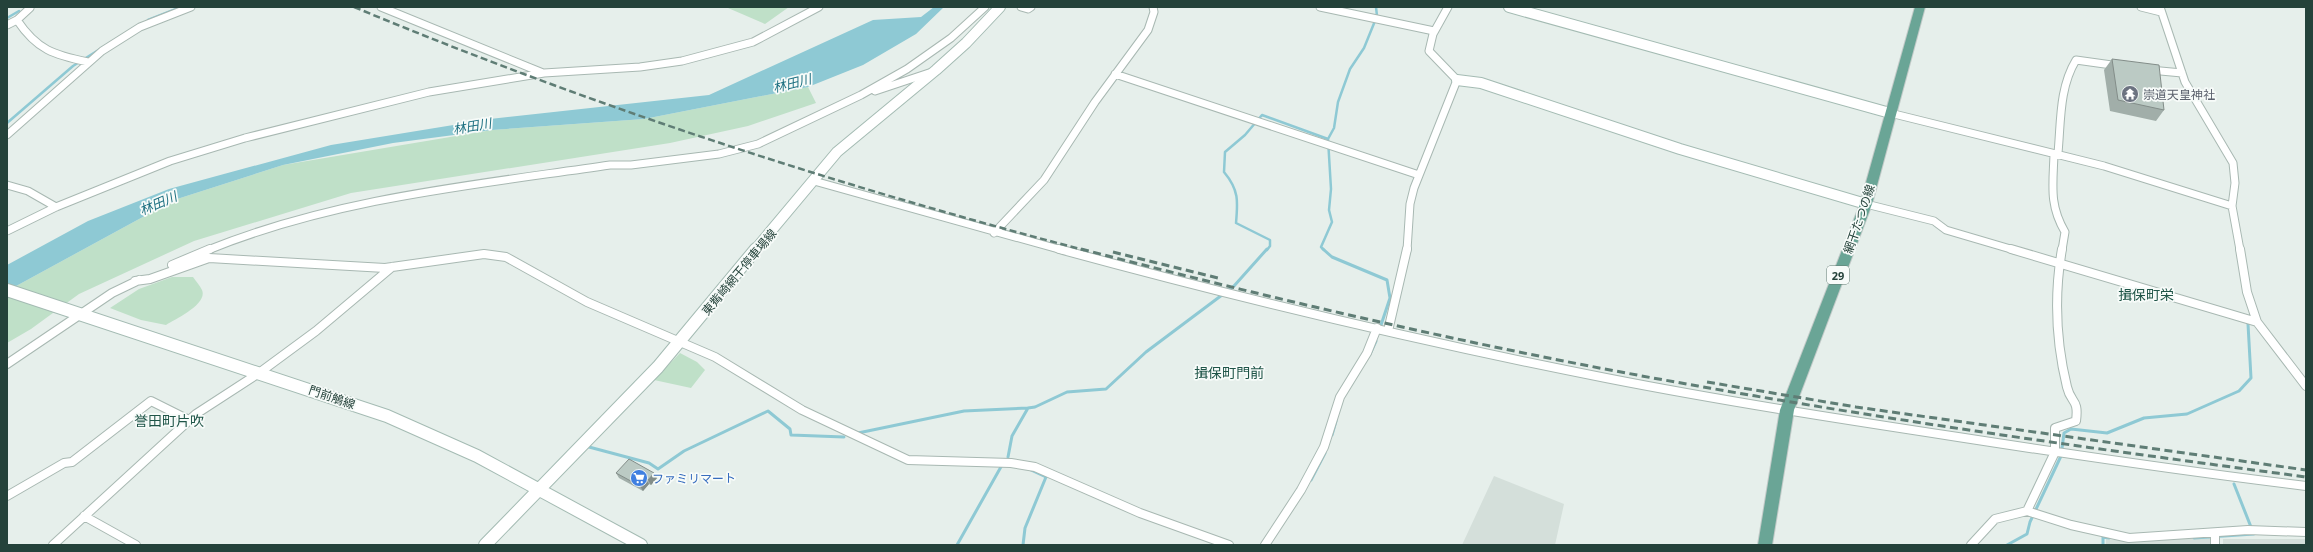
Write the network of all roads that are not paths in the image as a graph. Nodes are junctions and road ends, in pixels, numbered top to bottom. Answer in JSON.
{"nodes":[{"id":1,"x":30,"y":7,"type":"edge"},
{"id":2,"x":191,"y":7,"type":"edge"},
{"id":3,"x":381,"y":7,"type":"edge"},
{"id":4,"x":819,"y":7,"type":"edge"},
{"id":5,"x":985,"y":7,"type":"edge"},
{"id":6,"x":1000,"y":7,"type":"edge"},
{"id":7,"x":1021,"y":7,"type":"edge"},
{"id":8,"x":1031,"y":7,"type":"edge"},
{"id":9,"x":1153,"y":7,"type":"edge"},
{"id":10,"x":1320,"y":7,"type":"edge"},
{"id":11,"x":1448,"y":7,"type":"edge"},
{"id":12,"x":1508,"y":7,"type":"edge"},
{"id":13,"x":1920,"y":7,"type":"edge"},
{"id":14,"x":2141,"y":7,"type":"edge"},
{"id":15,"x":2161,"y":9,"type":"edge"},
{"id":16,"x":17,"y":20,"type":"junction"},
{"id":17,"x":7,"y":25,"type":"edge"},
{"id":18,"x":1434,"y":31,"type":"junction"},
{"id":19,"x":88,"y":62,"type":"junction"},
{"id":20,"x":2130,"y":67,"type":"edge"},
{"id":21,"x":2146,"y":69,"type":"edge"},
{"id":22,"x":936,"y":70,"type":"junction"},
{"id":23,"x":544,"y":73,"type":"junction"},
{"id":24,"x":2182,"y":73,"type":"junction"},
{"id":25,"x":1115,"y":74,"type":"junction"},
{"id":26,"x":1457,"y":80,"type":"junction"},
{"id":27,"x":861,"y":95,"type":"junction"},
{"id":28,"x":1890,"y":113,"type":"junction"},
{"id":29,"x":7,"y":135,"type":"edge"},
{"id":30,"x":2054,"y":154,"type":"junction"},
{"id":31,"x":1419,"y":175,"type":"junction"},
{"id":32,"x":814,"y":181,"type":"junction"},
{"id":33,"x":7,"y":185,"type":"edge"},
{"id":34,"x":1866,"y":204,"type":"junction"},
{"id":35,"x":2232,"y":206,"type":"junction"},
{"id":36,"x":56,"y":207,"type":"junction"},
{"id":37,"x":7,"y":231,"type":"edge"},
{"id":38,"x":994,"y":232,"type":"junction"},
{"id":39,"x":2059,"y":265,"type":"junction"},
{"id":40,"x":392,"y":267,"type":"junction"},
{"id":41,"x":135,"y":281,"type":"junction"},
{"id":42,"x":7,"y":290,"type":"edge"},
{"id":43,"x":79,"y":314,"type":"junction"},
{"id":44,"x":2256,"y":322,"type":"junction"},
{"id":45,"x":1377,"y":328,"type":"junction"},
{"id":46,"x":1388,"y":331,"type":"junction"},
{"id":47,"x":681,"y":341,"type":"junction"},
{"id":48,"x":7,"y":364,"type":"edge"},
{"id":49,"x":259,"y":372,"type":"junction"},
{"id":50,"x":2306,"y":386,"type":"edge"},
{"id":51,"x":1787,"y":410,"type":"junction"},
{"id":52,"x":189,"y":420,"type":"junction"},
{"id":53,"x":2055,"y":452,"type":"junction"},
{"id":54,"x":2306,"y":486,"type":"edge"},
{"id":55,"x":539,"y":489,"type":"junction"},
{"id":56,"x":7,"y":496,"type":"edge"},
{"id":57,"x":2028,"y":512,"type":"junction"},
{"id":58,"x":84,"y":516,"type":"junction"},
{"id":59,"x":2306,"y":532,"type":"edge"},
{"id":60,"x":2215,"y":533,"type":"junction"},
{"id":61,"x":53,"y":545,"type":"edge"},
{"id":62,"x":136,"y":545,"type":"edge"},
{"id":63,"x":485,"y":545,"type":"edge"},
{"id":64,"x":640,"y":545,"type":"edge"},
{"id":65,"x":1229,"y":545,"type":"edge"},
{"id":66,"x":1265,"y":545,"type":"edge"},
{"id":67,"x":1765,"y":545,"type":"edge"},
{"id":68,"x":1971,"y":545,"type":"edge"},
{"id":69,"x":2215,"y":545,"type":"edge"}],
"edges":[{"from":1,"to":16,"type":"street"},
{"from":2,"to":19,"type":"street"},
{"from":3,"to":23,"type":"street"},
{"from":4,"to":23,"type":"street"},
{"from":5,"to":27,"type":"street"},
{"from":6,"to":22,"type":"main road","name":"東觜崎網干停車場線"},
{"from":7,"to":8,"type":"street"},
{"from":9,"to":25,"type":"street"},
{"from":10,"to":18,"type":"street"},
{"from":11,"to":18,"type":"street"},
{"from":12,"to":28,"type":"main road"},
{"from":13,"to":28,"type":"main road","name":"網干たつの線","number":"29"},
{"from":14,"to":15,"type":"street"},
{"from":15,"to":24,"type":"street"},
{"from":16,"to":17,"type":"street"},
{"from":16,"to":19,"type":"street"},
{"from":18,"to":26,"type":"street"},
{"from":19,"to":29,"type":"street"},
{"from":20,"to":30,"type":"street"},
{"from":21,"to":24,"type":"street"},
{"from":22,"to":27,"type":"street"},
{"from":22,"to":32,"type":"main road","name":"東觜崎網干停車場線"},
{"from":23,"to":36,"type":"street"},
{"from":24,"to":35,"type":"street"},
{"from":25,"to":31,"type":"street"},
{"from":25,"to":38,"type":"street"},
{"from":26,"to":31,"type":"street"},
{"from":26,"to":34,"type":"main road"},
{"from":27,"to":41,"type":"street"},
{"from":28,"to":30,"type":"street"},
{"from":28,"to":34,"type":"main road","name":"網干たつの線","number":"29"},
{"from":30,"to":35,"type":"street"},
{"from":30,"to":39,"type":"street"},
{"from":31,"to":46,"type":"street"},
{"from":32,"to":38,"type":"street"},
{"from":32,"to":47,"type":"main road","name":"東觜崎網干停車場線"},
{"from":33,"to":36,"type":"street"},
{"from":34,"to":39,"type":"street"},
{"from":34,"to":51,"type":"main road","name":"網干たつの線","number":"29"},
{"from":35,"to":44,"type":"street"},
{"from":36,"to":37,"type":"street"},
{"from":38,"to":45,"type":"street"},
{"from":39,"to":44,"type":"street"},
{"from":39,"to":53,"type":"street"},
{"from":40,"to":41,"type":"street"},
{"from":40,"to":47,"type":"street"},
{"from":40,"to":49,"type":"street"},
{"from":41,"to":43,"type":"street"},
{"from":42,"to":43,"type":"main road","name":"門前鵤線"},
{"from":43,"to":48,"type":"street"},
{"from":43,"to":49,"type":"main road","name":"門前鵤線"},
{"from":44,"to":50,"type":"street"},
{"from":45,"to":46,"type":"street"},
{"from":45,"to":66,"type":"street"},
{"from":46,"to":51,"type":"street"},
{"from":47,"to":55,"type":"main road","name":"東觜崎網干停車場線"},
{"from":47,"to":65,"type":"street"},
{"from":49,"to":52,"type":"street"},
{"from":49,"to":55,"type":"main road","name":"門前鵤線"},
{"from":51,"to":53,"type":"street"},
{"from":51,"to":67,"type":"main road","name":"網干たつの線","number":"29"},
{"from":52,"to":56,"type":"street"},
{"from":52,"to":58,"type":"street"},
{"from":53,"to":54,"type":"street"},
{"from":53,"to":57,"type":"street"},
{"from":55,"to":63,"type":"main road","name":"東觜崎網干停車場線"},
{"from":55,"to":64,"type":"main road","name":"門前鵤線"},
{"from":57,"to":60,"type":"street"},
{"from":57,"to":68,"type":"street"},
{"from":58,"to":61,"type":"street"},
{"from":58,"to":62,"type":"street"},
{"from":59,"to":60,"type":"street"},
{"from":60,"to":69,"type":"street"}]}
